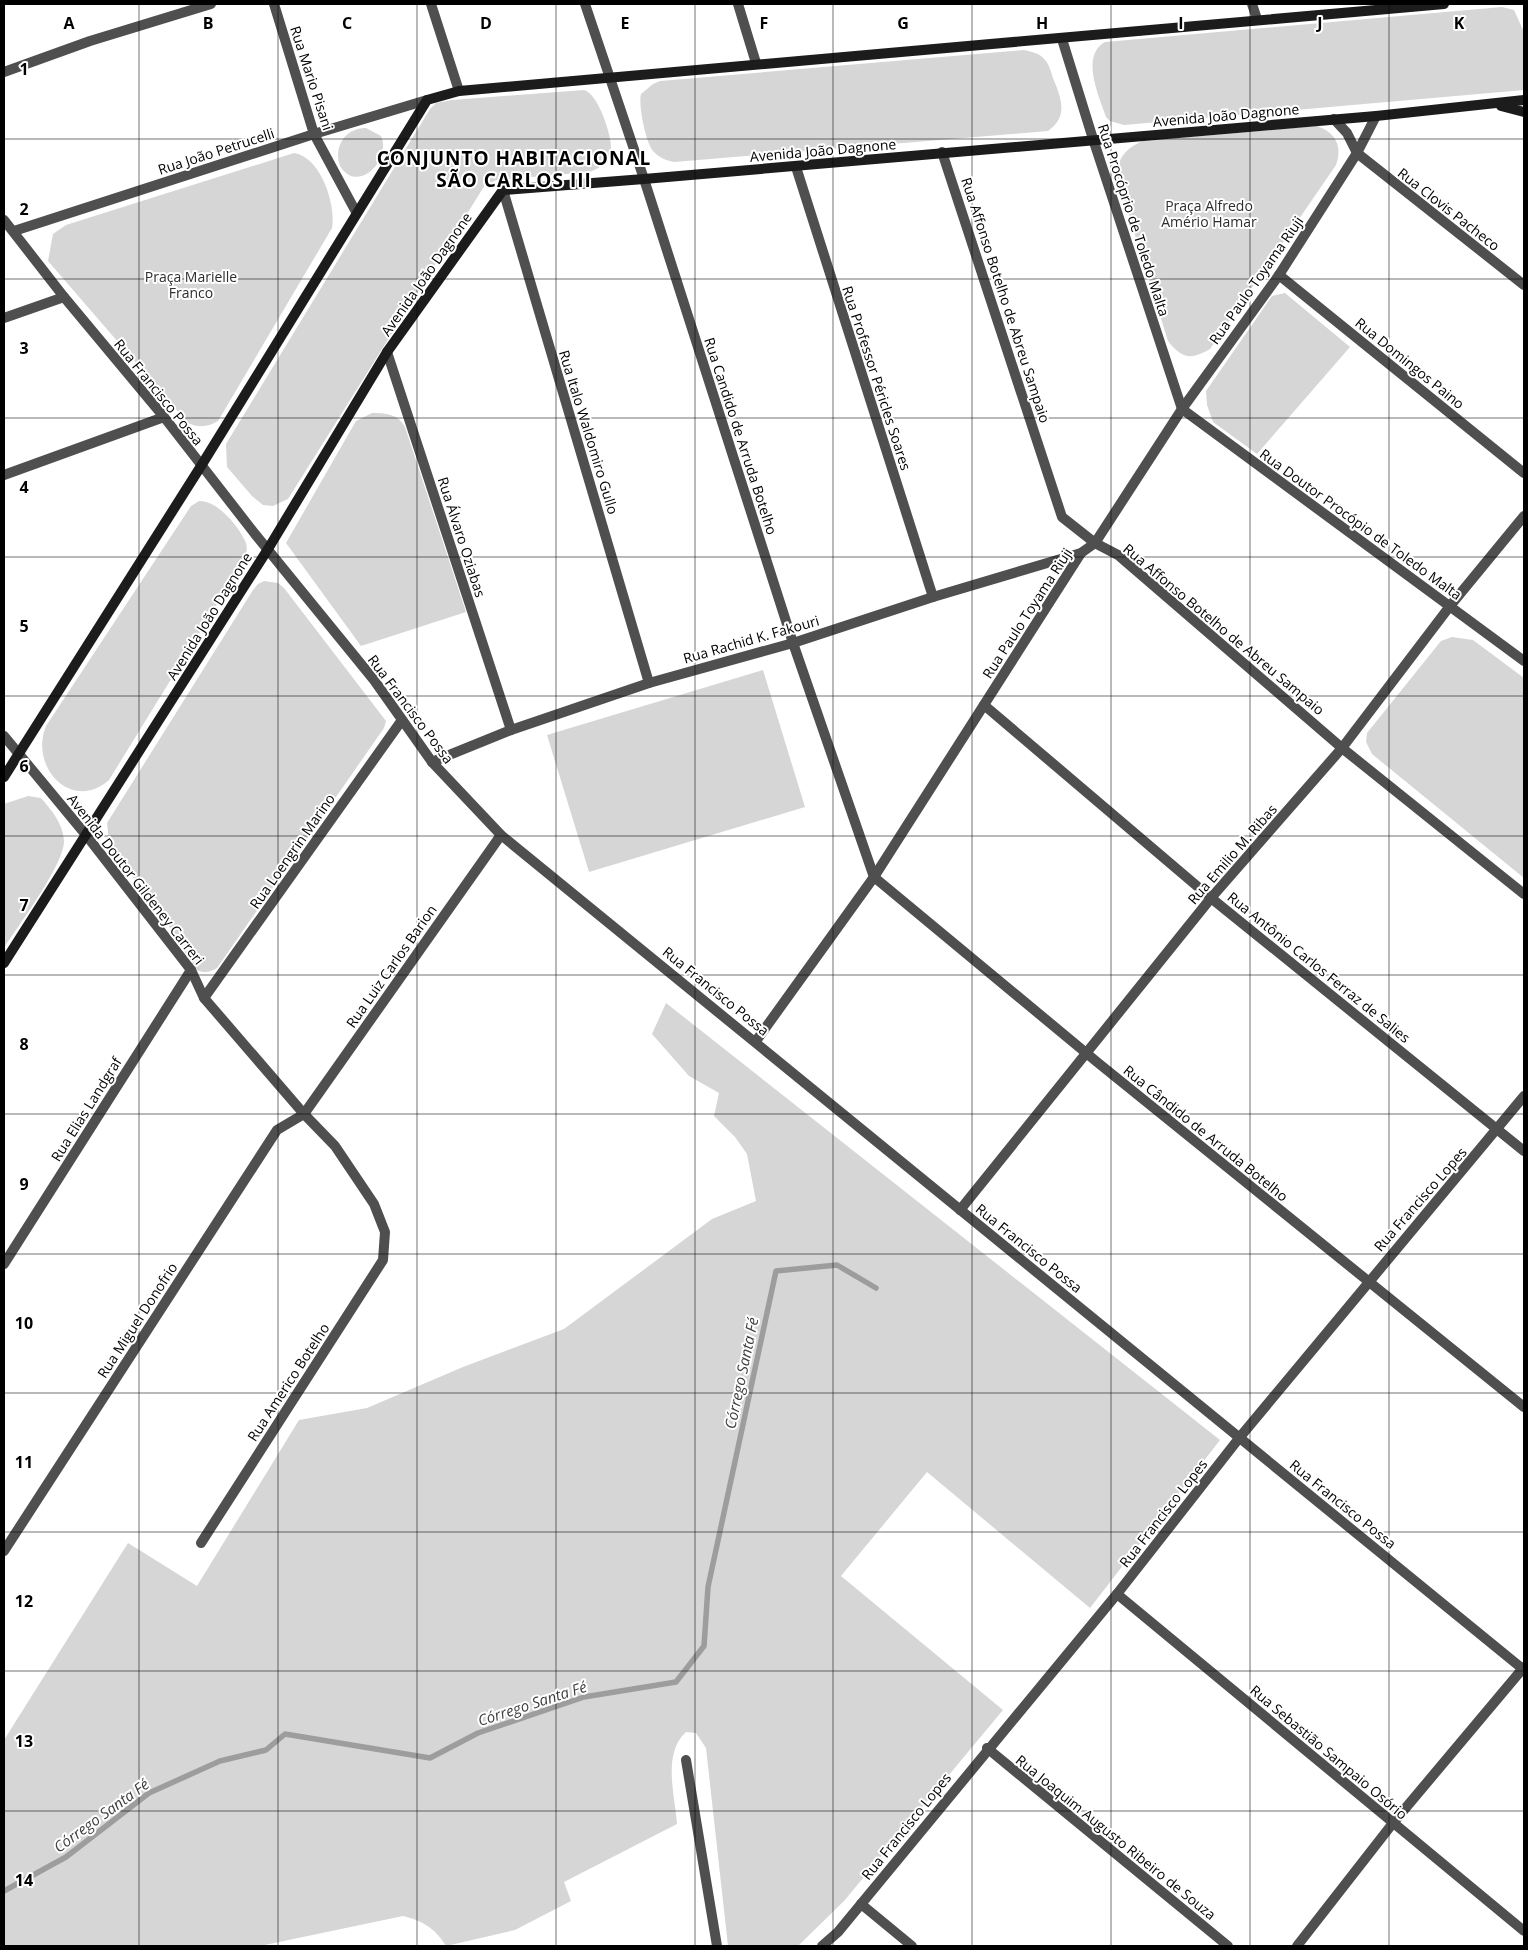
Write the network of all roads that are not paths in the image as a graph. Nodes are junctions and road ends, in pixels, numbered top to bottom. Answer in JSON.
{"nodes":[{"id":1,"x":211,"y":4,"type":"edge"},
{"id":2,"x":274,"y":4,"type":"edge"},
{"id":3,"x":431,"y":4,"type":"edge"},
{"id":4,"x":585,"y":4,"type":"edge"},
{"id":5,"x":738,"y":4,"type":"edge"},
{"id":6,"x":1252,"y":4,"type":"edge"},
{"id":7,"x":1444,"y":4,"type":"edge"},
{"id":8,"x":1257,"y":19,"type":"junction"},
{"id":9,"x":1062,"y":39,"type":"junction"},
{"id":10,"x":756,"y":63,"type":"junction"},
{"id":11,"x":4,"y":72,"type":"edge"},
{"id":12,"x":609,"y":78,"type":"junction"},
{"id":13,"x":458,"y":91,"type":"junction"},
{"id":14,"x":427,"y":100,"type":"junction"},
{"id":15,"x":1524,"y":100,"type":"edge"},
{"id":16,"x":1493,"y":104,"type":"junction"},
{"id":17,"x":1524,"y":112,"type":"edge"},
{"id":18,"x":1376,"y":116,"type":"junction"},
{"id":19,"x":1334,"y":120,"type":"junction"},
{"id":20,"x":314,"y":134,"type":"junction"},
{"id":21,"x":1093,"y":139,"type":"junction"},
{"id":22,"x":942,"y":152,"type":"junction"},
{"id":23,"x":1357,"y":154,"type":"junction"},
{"id":24,"x":796,"y":167,"type":"junction"},
{"id":25,"x":644,"y":179,"type":"junction"},
{"id":26,"x":503,"y":190,"type":"junction"},
{"id":27,"x":356,"y":212,"type":"junction"},
{"id":28,"x":4,"y":220,"type":"edge"},
{"id":29,"x":14,"y":232,"type":"junction"},
{"id":30,"x":1279,"y":275,"type":"junction"},
{"id":31,"x":1524,"y":286,"type":"edge"},
{"id":32,"x":64,"y":298,"type":"junction"},
{"id":33,"x":4,"y":318,"type":"edge"},
{"id":34,"x":387,"y":352,"type":"junction"},
{"id":35,"x":1182,"y":409,"type":"junction"},
{"id":36,"x":164,"y":417,"type":"junction"},
{"id":37,"x":201,"y":466,"type":"junction"},
{"id":38,"x":1524,"y":473,"type":"edge"},
{"id":39,"x":4,"y":475,"type":"edge"},
{"id":40,"x":1524,"y":516,"type":"edge"},
{"id":41,"x":1095,"y":543,"type":"junction"},
{"id":42,"x":268,"y":548,"type":"junction"},
{"id":43,"x":1081,"y":553,"type":"junction"},
{"id":44,"x":932,"y":597,"type":"junction"},
{"id":45,"x":1450,"y":606,"type":"junction"},
{"id":46,"x":793,"y":643,"type":"junction"},
{"id":47,"x":1524,"y":661,"type":"edge"},
{"id":48,"x":649,"y":683,"type":"junction"},
{"id":49,"x":984,"y":705,"type":"junction"},
{"id":50,"x":402,"y":720,"type":"junction"},
{"id":51,"x":511,"y":730,"type":"junction"},
{"id":52,"x":4,"y":736,"type":"edge"},
{"id":53,"x":1342,"y":748,"type":"junction"},
{"id":54,"x":18,"y":754,"type":"junction"},
{"id":55,"x":432,"y":762,"type":"junction"},
{"id":56,"x":4,"y":777,"type":"edge"},
{"id":57,"x":86,"y":835,"type":"junction"},
{"id":58,"x":501,"y":835,"type":"junction"},
{"id":59,"x":874,"y":876,"type":"junction"},
{"id":60,"x":1524,"y":894,"type":"edge"},
{"id":61,"x":1211,"y":898,"type":"junction"},
{"id":62,"x":4,"y":963,"type":"edge"},
{"id":63,"x":191,"y":970,"type":"junction"},
{"id":64,"x":204,"y":998,"type":"junction"},
{"id":65,"x":756,"y":1041,"type":"junction"},
{"id":66,"x":1088,"y":1054,"type":"junction"},
{"id":67,"x":1524,"y":1096,"type":"edge"},
{"id":68,"x":304,"y":1114,"type":"junction"},
{"id":69,"x":1498,"y":1130,"type":"junction"},
{"id":70,"x":1524,"y":1151,"type":"edge"},
{"id":71,"x":960,"y":1210,"type":"junction"},
{"id":72,"x":385,"y":1232,"type":"joint"},
{"id":73,"x":4,"y":1264,"type":"edge"},
{"id":74,"x":1368,"y":1281,"type":"junction"},
{"id":75,"x":1524,"y":1407,"type":"edge"},
{"id":76,"x":1240,"y":1437,"type":"junction"},
{"id":77,"x":201,"y":1543,"type":"dead end"},
{"id":78,"x":4,"y":1551,"type":"edge"},
{"id":79,"x":1117,"y":1594,"type":"junction"},
{"id":80,"x":1524,"y":1668,"type":"edge"},
{"id":81,"x":987,"y":1748,"type":"junction"},
{"id":82,"x":686,"y":1760,"type":"dead end"},
{"id":83,"x":1393,"y":1823,"type":"junction"},
{"id":84,"x":861,"y":1904,"type":"junction"},
{"id":85,"x":1524,"y":1931,"type":"edge"},
{"id":86,"x":717,"y":1946,"type":"edge"},
{"id":87,"x":822,"y":1946,"type":"edge"},
{"id":88,"x":912,"y":1946,"type":"edge"},
{"id":89,"x":1228,"y":1946,"type":"edge"},
{"id":90,"x":1297,"y":1946,"type":"edge"}],
"edges":[{"from":1,"to":11,"type":"street"},
{"from":2,"to":20,"type":"street","name":"Rua Mario Pisani"},
{"from":3,"to":13,"type":"street"},
{"from":4,"to":12,"type":"street","name":"Rua Candido de Arruda Botelho"},
{"from":5,"to":10,"type":"street"},
{"from":6,"to":8,"type":"street"},
{"from":7,"to":8,"type":"street"},
{"from":8,"to":9,"type":"street"},
{"from":9,"to":10,"type":"street"},
{"from":9,"to":21,"type":"street","name":"Rua Procóprio de Toledo Malta"},
{"from":10,"to":12,"type":"street"},
{"from":12,"to":13,"type":"street"},
{"from":12,"to":25,"type":"street","name":"Rua Candido de Arruda Botelho"},
{"from":13,"to":14,"type":"street"},
{"from":14,"to":20,"type":"street","name":"Rua João Petrucelli"},
{"from":14,"to":27,"type":"street"},
{"from":15,"to":16,"type":"street","name":"Avenida João Dagnone"},
{"from":16,"to":17,"type":"street"},
{"from":16,"to":18,"type":"street","name":"Avenida João Dagnone"},
{"from":18,"to":19,"type":"street","name":"Avenida João Dagnone"},
{"from":18,"to":23,"type":"street","name":"Rua Paulo Toyama Riuji"},
{"from":19,"to":21,"type":"street","name":"Avenida João Dagnone"},
{"from":19,"to":23,"type":"street"},
{"from":20,"to":27,"type":"street","name":"Rua Mario Pisani"},
{"from":20,"to":29,"type":"street","name":"Rua João Petrucelli"},
{"from":21,"to":22,"type":"street","name":"Avenida João Dagnone"},
{"from":21,"to":35,"type":"street","name":"Rua Procóprio de Toledo Malta"},
{"from":22,"to":24,"type":"street","name":"Avenida João Dagnone"},
{"from":22,"to":41,"type":"street","name":"Rua Affonso Botelho de Abreu Sampaio"},
{"from":23,"to":30,"type":"street","name":"Rua Paulo Toyama Riuji"},
{"from":23,"to":31,"type":"street","name":"Rua Clovis Pacheco"},
{"from":24,"to":25,"type":"street","name":"Avenida João Dagnone"},
{"from":24,"to":44,"type":"street","name":"Rua Professor Péricles Soares"},
{"from":25,"to":26,"type":"street","name":"Avenida João Dagnone"},
{"from":25,"to":46,"type":"street","name":"Rua Candido de Arruda Botelho"},
{"from":26,"to":34,"type":"street","name":"Avenida João Dagnone"},
{"from":26,"to":48,"type":"street","name":"Rua Italo Waldomiro Gullo"},
{"from":27,"to":37,"type":"street"},
{"from":28,"to":29,"type":"street","name":"Rua Francisco Possa"},
{"from":29,"to":32,"type":"street","name":"Rua Francisco Possa"},
{"from":30,"to":35,"type":"street","name":"Rua Paulo Toyama Riuji"},
{"from":30,"to":38,"type":"street","name":"Rua Domingos Paino"},
{"from":32,"to":33,"type":"street"},
{"from":32,"to":36,"type":"street","name":"Rua Francisco Possa"},
{"from":34,"to":42,"type":"street","name":"Avenida João Dagnone"},
{"from":34,"to":51,"type":"street","name":"Rua Álvaro Oziabas"},
{"from":35,"to":41,"type":"street","name":"Rua Paulo Toyama Riuji"},
{"from":35,"to":45,"type":"street","name":"Rua Doutor Procópio de Toledo Malta"},
{"from":36,"to":37,"type":"street","name":"Rua Francisco Possa"},
{"from":36,"to":39,"type":"street"},
{"from":37,"to":42,"type":"street","name":"Rua Francisco Possa"},
{"from":37,"to":54,"type":"street"},
{"from":40,"to":45,"type":"street","name":"Rua Emilio M. Ribas"},
{"from":41,"to":43,"type":"street","name":"Rua Paulo Toyama Riuji"},
{"from":41,"to":53,"type":"street","name":"Rua Affonso Botelho de Abreu Sampaio"},
{"from":42,"to":50,"type":"street","name":"Rua Francisco Possa"},
{"from":42,"to":57,"type":"street","name":"Avenida João Dagnone"},
{"from":43,"to":44,"type":"street","name":"Rua Rachid K. Fakouri"},
{"from":43,"to":49,"type":"street","name":"Rua Paulo Toyama Riuji"},
{"from":44,"to":46,"type":"street","name":"Rua Rachid K. Fakouri"},
{"from":45,"to":47,"type":"street","name":"Rua Doutor Procópio de Toledo Malta"},
{"from":45,"to":53,"type":"street","name":"Rua Emilio M. Ribas"},
{"from":46,"to":48,"type":"street","name":"Rua Rachid K. Fakouri"},
{"from":46,"to":59,"type":"street","name":"Rua Candido de Arruda Botelho"},
{"from":48,"to":51,"type":"street","name":"Rua Rachid K. Fakouri"},
{"from":49,"to":59,"type":"street","name":"Rua Paulo Toyama Riuji"},
{"from":49,"to":61,"type":"street","name":"Rua Antônio Carlos Ferraz de Salies"},
{"from":50,"to":55,"type":"street","name":"Rua Francisco Possa"},
{"from":50,"to":64,"type":"street","name":"Rua Loengrin Marino"},
{"from":51,"to":55,"type":"street","name":"Rua Rachid K. Fakouri"},
{"from":52,"to":54,"type":"street","name":"Avenida Doutor Gildeney Carreri"},
{"from":53,"to":60,"type":"street","name":"Rua Affonso Botelho de Abreu Sampaio"},
{"from":53,"to":61,"type":"street","name":"Rua Emilio M. Ribas"},
{"from":54,"to":56,"type":"street"},
{"from":54,"to":57,"type":"street","name":"Avenida Doutor Gildeney Carreri"},
{"from":55,"to":58,"type":"street","name":"Rua Francisco Possa"},
{"from":57,"to":62,"type":"street","name":"Avenida João Dagnone"},
{"from":57,"to":63,"type":"street","name":"Avenida Doutor Gildeney Carreri"},
{"from":58,"to":65,"type":"street","name":"Rua Francisco Possa"},
{"from":58,"to":68,"type":"street","name":"Rua Luiz Carlos Barion"},
{"from":59,"to":65,"type":"street","name":"Rua Paulo Toyama Riuji"},
{"from":59,"to":66,"type":"street","name":"Rua Cândido de Arruda Botelho"},
{"from":61,"to":66,"type":"street","name":"Rua Emilio M. Ribas"},
{"from":61,"to":69,"type":"street","name":"Rua Antônio Carlos Ferraz de Salies"},
{"from":63,"to":64,"type":"street","name":"Avenida Doutor Gildeney Carreri"},
{"from":63,"to":73,"type":"street","name":"Rua Elias Landgraf"},
{"from":64,"to":68,"type":"street","name":"Avenida Doutor Gildeney Carreri"},
{"from":65,"to":71,"type":"street","name":"Rua Francisco Possa"},
{"from":66,"to":71,"type":"street","name":"Rua Emilio M. Ribas"},
{"from":66,"to":74,"type":"street","name":"Rua Cândido de Arruda Botelho"},
{"from":67,"to":69,"type":"street","name":"Rua Francisco Lopes"},
{"from":68,"to":72,"type":"street","name":"Avenida Doutor Gildeney Carreri"},
{"from":68,"to":78,"type":"street","name":"Rua Miguel Donofrio"},
{"from":69,"to":70,"type":"street","name":"Rua Antônio Carlos Ferraz de Salies"},
{"from":69,"to":74,"type":"street","name":"Rua Francisco Lopes"},
{"from":71,"to":76,"type":"street","name":"Rua Francisco Possa"},
{"from":72,"to":77,"type":"street","name":"Rua Americo Botelho"},
{"from":74,"to":75,"type":"street","name":"Rua Cândido de Arruda Botelho"},
{"from":74,"to":76,"type":"street","name":"Rua Francisco Lopes"},
{"from":76,"to":79,"type":"street","name":"Rua Francisco Lopes"},
{"from":76,"to":80,"type":"street","name":"Rua Francisco Possa"},
{"from":79,"to":81,"type":"street","name":"Rua Francisco Lopes"},
{"from":79,"to":83,"type":"street","name":"Rua Sebastião Sampaio Osório"},
{"from":80,"to":83,"type":"street"},
{"from":81,"to":84,"type":"street","name":"Rua Francisco Lopes"},
{"from":81,"to":89,"type":"street","name":"Rua Joaquim Augusto Ribeiro de Souza"},
{"from":82,"to":86,"type":"street"},
{"from":83,"to":85,"type":"street","name":"Rua Sebastião Sampaio Osório"},
{"from":83,"to":90,"type":"street"},
{"from":84,"to":87,"type":"street","name":"Rua Francisco Lopes"},
{"from":84,"to":88,"type":"street"}]}
